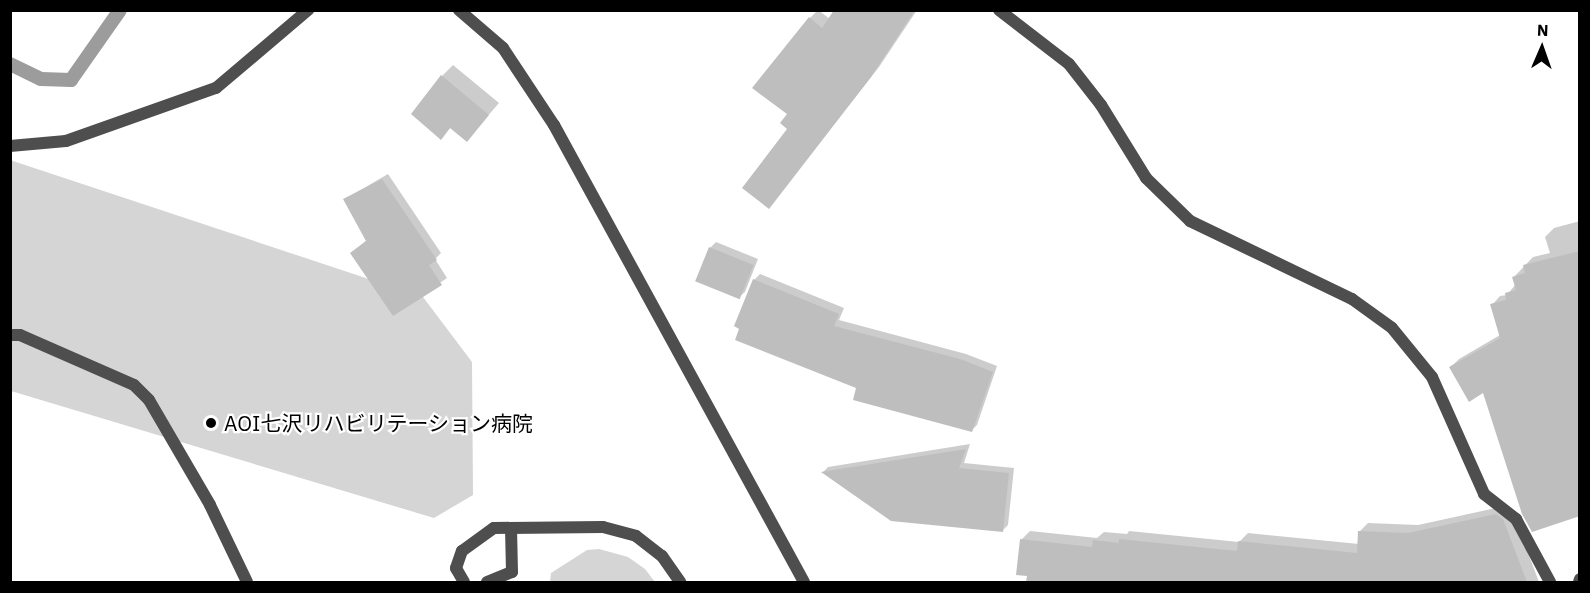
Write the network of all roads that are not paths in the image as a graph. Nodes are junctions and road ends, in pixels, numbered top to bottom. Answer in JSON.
{"nodes":[{"id":1,"x":308,"y":10,"type":"edge"},
{"id":2,"x":459,"y":10,"type":"edge"},
{"id":3,"x":999,"y":10,"type":"edge"},
{"id":4,"x":10,"y":146,"type":"edge"},
{"id":5,"x":10,"y":335,"type":"edge"},
{"id":6,"x":511,"y":528,"type":"junction"},
{"id":7,"x":247,"y":582,"type":"edge"},
{"id":8,"x":464,"y":582,"type":"edge"},
{"id":9,"x":487,"y":582,"type":"edge"},
{"id":10,"x":680,"y":582,"type":"edge"},
{"id":11,"x":804,"y":582,"type":"edge"},
{"id":12,"x":1550,"y":582,"type":"edge"}],
"edges":[{"from":1,"to":4,"type":"street"},
{"from":2,"to":11,"type":"street"},
{"from":3,"to":12,"type":"street"},
{"from":5,"to":7,"type":"street"},
{"from":6,"to":8,"type":"street"},
{"from":6,"to":9,"type":"street"},
{"from":6,"to":10,"type":"street"}]}
